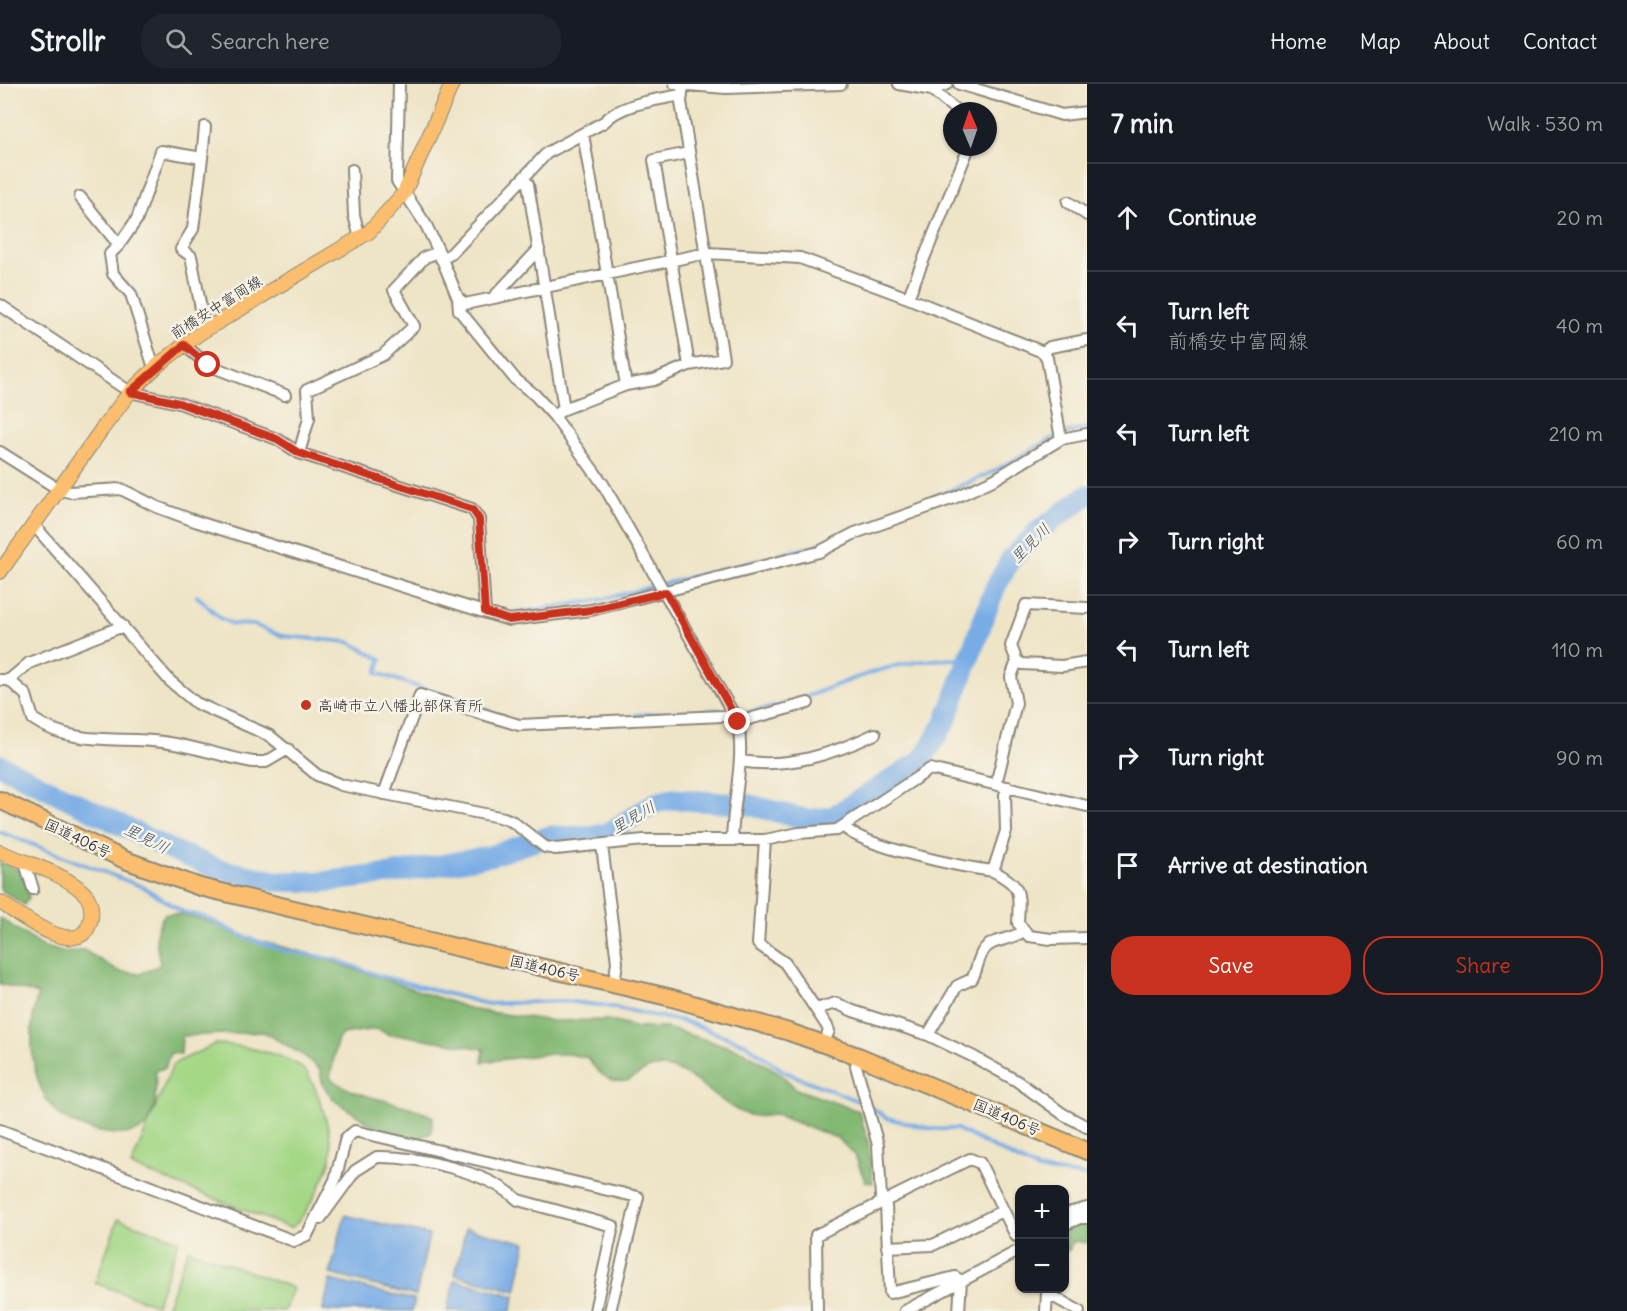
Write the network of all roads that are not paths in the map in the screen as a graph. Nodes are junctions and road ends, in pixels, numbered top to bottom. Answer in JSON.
{"nodes":[{"id":1,"x":399,"y":84,"type":"edge"},
{"id":2,"x":452,"y":84,"type":"edge"},
{"id":3,"x":841,"y":84,"type":"edge"},
{"id":4,"x":899,"y":84,"type":"edge"},
{"id":5,"x":947,"y":84,"type":"edge"},
{"id":6,"x":959,"y":84,"type":"edge"},
{"id":7,"x":931,"y":87,"type":"edge"},
{"id":8,"x":680,"y":88,"type":"edge"},
{"id":9,"x":947,"y":102,"type":"edge"},
{"id":10,"x":1087,"y":112,"type":"edge"},
{"id":11,"x":205,"y":127,"type":"dead end"},
{"id":12,"x":583,"y":134,"type":"junction"},
{"id":13,"x":689,"y":153,"type":"junction"},
{"id":14,"x":965,"y":156,"type":"edge"},
{"id":15,"x":202,"y":158,"type":"junction"},
{"id":16,"x":352,"y":170,"type":"dead end"},
{"id":17,"x":524,"y":180,"type":"junction"},
{"id":18,"x":404,"y":193,"type":"junction"},
{"id":19,"x":80,"y":197,"type":"dead end"},
{"id":20,"x":1068,"y":202,"type":"dead end"},
{"id":21,"x":1087,"y":215,"type":"edge"},
{"id":22,"x":360,"y":238,"type":"junction"},
{"id":23,"x":119,"y":244,"type":"junction"},
{"id":24,"x":539,"y":249,"type":"junction"},
{"id":25,"x":707,"y":253,"type":"junction"},
{"id":26,"x":440,"y":256,"type":"junction"},
{"id":27,"x":672,"y":261,"type":"junction"},
{"id":28,"x":608,"y":274,"type":"junction"},
{"id":29,"x":544,"y":287,"type":"junction"},
{"id":30,"x":458,"y":298,"type":"junction"},
{"id":31,"x":493,"y":298,"type":"junction"},
{"id":32,"x":908,"y":298,"type":"junction"},
{"id":33,"x":0,"y":305,"type":"edge"},
{"id":34,"x":205,"y":330,"type":"junction"},
{"id":35,"x":1087,"y":340,"type":"edge"},
{"id":36,"x":184,"y":345,"type":"junction"},
{"id":37,"x":1042,"y":352,"type":"junction"},
{"id":38,"x":689,"y":365,"type":"junction"},
{"id":39,"x":154,"y":369,"type":"junction"},
{"id":40,"x":626,"y":385,"type":"junction"},
{"id":41,"x":130,"y":392,"type":"junction"},
{"id":42,"x":285,"y":395,"type":"dead end"},
{"id":43,"x":564,"y":409,"type":"junction"},
{"id":44,"x":554,"y":416,"type":"junction"},
{"id":45,"x":1087,"y":434,"type":"edge"},
{"id":46,"x":1061,"y":439,"type":"junction"},
{"id":47,"x":0,"y":452,"type":"edge"},
{"id":48,"x":299,"y":453,"type":"junction"},
{"id":49,"x":60,"y":490,"type":"junction"},
{"id":50,"x":33,"y":524,"type":"junction"},
{"id":51,"x":0,"y":572,"type":"edge"},
{"id":52,"x":666,"y":592,"type":"junction"},
{"id":53,"x":1087,"y":608,"type":"edge"},
{"id":54,"x":485,"y":612,"type":"junction"},
{"id":55,"x":123,"y":626,"type":"junction"},
{"id":56,"x":1017,"y":661,"type":"junction"},
{"id":57,"x":1087,"y":662,"type":"edge"},
{"id":58,"x":5,"y":680,"type":"edge"},
{"id":59,"x":808,"y":703,"type":"dead end"},
{"id":60,"x":736,"y":717,"type":"junction"},
{"id":61,"x":875,"y":734,"type":"dead end"},
{"id":62,"x":288,"y":749,"type":"junction"},
{"id":63,"x":740,"y":761,"type":"junction"},
{"id":64,"x":999,"y":776,"type":"dead end"},
{"id":65,"x":1008,"y":787,"type":"junction"},
{"id":66,"x":384,"y":794,"type":"junction"},
{"id":67,"x":0,"y":800,"type":"edge"},
{"id":68,"x":1087,"y":806,"type":"edge"},
{"id":69,"x":844,"y":827,"type":"junction"},
{"id":70,"x":732,"y":840,"type":"junction"},
{"id":71,"x":765,"y":840,"type":"junction"},
{"id":72,"x":602,"y":846,"type":"junction"},
{"id":73,"x":0,"y":852,"type":"edge"},
{"id":74,"x":25,"y":863,"type":"junction"},
{"id":75,"x":993,"y":871,"type":"junction"},
{"id":76,"x":33,"y":889,"type":"dead end"},
{"id":77,"x":0,"y":902,"type":"edge"},
{"id":78,"x":1023,"y":931,"type":"junction"},
{"id":79,"x":1087,"y":938,"type":"edge"},
{"id":80,"x":614,"y":984,"type":"junction"},
{"id":81,"x":816,"y":1009,"type":"junction"},
{"id":82,"x":928,"y":1035,"type":"junction"},
{"id":83,"x":823,"y":1044,"type":"junction"},
{"id":84,"x":858,"y":1056,"type":"junction"},
{"id":85,"x":1087,"y":1127,"type":"edge"},
{"id":86,"x":0,"y":1130,"type":"edge"},
{"id":87,"x":1087,"y":1151,"type":"edge"},
{"id":88,"x":884,"y":1200,"type":"junction"},
{"id":89,"x":1087,"y":1208,"type":"edge"},
{"id":90,"x":1002,"y":1211,"type":"junction"},
{"id":91,"x":1069,"y":1213,"type":"edge"},
{"id":92,"x":1087,"y":1218,"type":"edge"},
{"id":93,"x":1069,"y":1223,"type":"edge"},
{"id":94,"x":1015,"y":1234,"type":"edge"},
{"id":95,"x":307,"y":1235,"type":"junction"},
{"id":96,"x":887,"y":1247,"type":"junction"},
{"id":97,"x":1015,"y":1253,"type":"edge"},
{"id":98,"x":961,"y":1281,"type":"junction"},
{"id":99,"x":1087,"y":1306,"type":"edge"},
{"id":100,"x":595,"y":1311,"type":"edge"},
{"id":101,"x":610,"y":1311,"type":"edge"},
{"id":102,"x":817,"y":1311,"type":"edge"},
{"id":103,"x":905,"y":1311,"type":"edge"},
{"id":104,"x":959,"y":1311,"type":"edge"},
{"id":105,"x":1046,"y":1311,"type":"edge"},
{"id":106,"x":1079,"y":1311,"type":"edge"},
{"id":107,"x":1084,"y":1311,"type":"edge"}],
"edges":[{"from":1,"to":18,"type":"street"},
{"from":2,"to":18,"type":"main road","name":"前橋安中富岡線"},
{"from":3,"to":8,"type":"street"},
{"from":4,"to":7,"type":"street"},
{"from":5,"to":7,"type":"street"},
{"from":6,"to":10,"type":"street"},
{"from":7,"to":9,"type":"street"},
{"from":8,"to":12,"type":"street"},
{"from":8,"to":13,"type":"street"},
{"from":11,"to":15,"type":"street"},
{"from":12,"to":17,"type":"street"},
{"from":12,"to":28,"type":"street"},
{"from":13,"to":25,"type":"street"},
{"from":13,"to":27,"type":"street"},
{"from":14,"to":32,"type":"street"},
{"from":15,"to":23,"type":"street"},
{"from":15,"to":34,"type":"street"},
{"from":16,"to":22,"type":"street"},
{"from":17,"to":24,"type":"street"},
{"from":17,"to":26,"type":"street"},
{"from":18,"to":22,"type":"main road","name":"前橋安中富岡線"},
{"from":18,"to":26,"type":"street"},
{"from":19,"to":23,"type":"street"},
{"from":20,"to":21,"type":"street"},
{"from":22,"to":34,"type":"main road","name":"前橋安中富岡線"},
{"from":23,"to":39,"type":"street"},
{"from":24,"to":29,"type":"street"},
{"from":24,"to":31,"type":"street"},
{"from":25,"to":27,"type":"street"},
{"from":25,"to":32,"type":"street"},
{"from":25,"to":38,"type":"street"},
{"from":26,"to":30,"type":"street"},
{"from":26,"to":48,"type":"street"},
{"from":27,"to":28,"type":"street"},
{"from":27,"to":38,"type":"street"},
{"from":28,"to":29,"type":"street"},
{"from":28,"to":40,"type":"street"},
{"from":29,"to":31,"type":"street"},
{"from":29,"to":43,"type":"street"},
{"from":30,"to":31,"type":"street"},
{"from":30,"to":44,"type":"street"},
{"from":32,"to":37,"type":"street"},
{"from":33,"to":41,"type":"street"},
{"from":34,"to":36,"type":"main road","name":"前橋安中富岡線"},
{"from":35,"to":37,"type":"street"},
{"from":36,"to":39,"type":"main road","name":"前橋安中富岡線"},
{"from":36,"to":42,"type":"street"},
{"from":37,"to":46,"type":"street"},
{"from":38,"to":40,"type":"street"},
{"from":39,"to":41,"type":"main road","name":"前橋安中富岡線"},
{"from":40,"to":43,"type":"street"},
{"from":41,"to":48,"type":"street"},
{"from":41,"to":49,"type":"main road","name":"前橋安中富岡線"},
{"from":43,"to":44,"type":"street"},
{"from":44,"to":52,"type":"street"},
{"from":45,"to":46,"type":"street"},
{"from":46,"to":52,"type":"street"},
{"from":47,"to":49,"type":"street"},
{"from":48,"to":54,"type":"street"},
{"from":49,"to":50,"type":"main road","name":"前橋安中富岡線"},
{"from":49,"to":54,"type":"street"},
{"from":50,"to":51,"type":"main road","name":"前橋安中富岡線"},
{"from":50,"to":55,"type":"street"},
{"from":52,"to":54,"type":"street"},
{"from":52,"to":60,"type":"street"},
{"from":53,"to":56,"type":"street"},
{"from":55,"to":58,"type":"street"},
{"from":55,"to":62,"type":"street"},
{"from":56,"to":57,"type":"street"},
{"from":56,"to":64,"type":"street"},
{"from":58,"to":62,"type":"street"},
{"from":59,"to":60,"type":"street"},
{"from":60,"to":63,"type":"street"},
{"from":60,"to":66,"type":"street"},
{"from":61,"to":63,"type":"street"},
{"from":62,"to":66,"type":"street"},
{"from":63,"to":70,"type":"street"},
{"from":65,"to":68,"type":"street"},
{"from":65,"to":69,"type":"street"},
{"from":65,"to":75,"type":"street"},
{"from":66,"to":72,"type":"street"},
{"from":67,"to":80,"type":"highway","name":"国道406号"},
{"from":69,"to":71,"type":"street"},
{"from":69,"to":75,"type":"street"},
{"from":70,"to":71,"type":"street"},
{"from":70,"to":72,"type":"street"},
{"from":71,"to":81,"type":"street"},
{"from":72,"to":80,"type":"street"},
{"from":73,"to":74,"type":"main road"},
{"from":74,"to":76,"type":"street"},
{"from":74,"to":77,"type":"main road"},
{"from":75,"to":78,"type":"street"},
{"from":78,"to":79,"type":"street"},
{"from":78,"to":82,"type":"street"},
{"from":80,"to":83,"type":"highway","name":"国道406号"},
{"from":81,"to":82,"type":"street"},
{"from":81,"to":83,"type":"street"},
{"from":82,"to":85,"type":"street"},
{"from":83,"to":84,"type":"highway","name":"国道406号"},
{"from":84,"to":87,"type":"highway","name":"国道406号"},
{"from":84,"to":88,"type":"street"},
{"from":86,"to":95,"type":"street"},
{"from":88,"to":90,"type":"street"},
{"from":88,"to":96,"type":"street"},
{"from":88,"to":102,"type":"street"},
{"from":89,"to":91,"type":"street"},
{"from":90,"to":94,"type":"street"},
{"from":90,"to":96,"type":"street"},
{"from":92,"to":93,"type":"street"},
{"from":95,"to":100,"type":"street"},
{"from":95,"to":101,"type":"street"},
{"from":96,"to":98,"type":"street"},
{"from":97,"to":98,"type":"street"},
{"from":98,"to":103,"type":"street"},
{"from":98,"to":104,"type":"street"},
{"from":99,"to":107,"type":"street"},
{"from":105,"to":106,"type":"street"}]}
